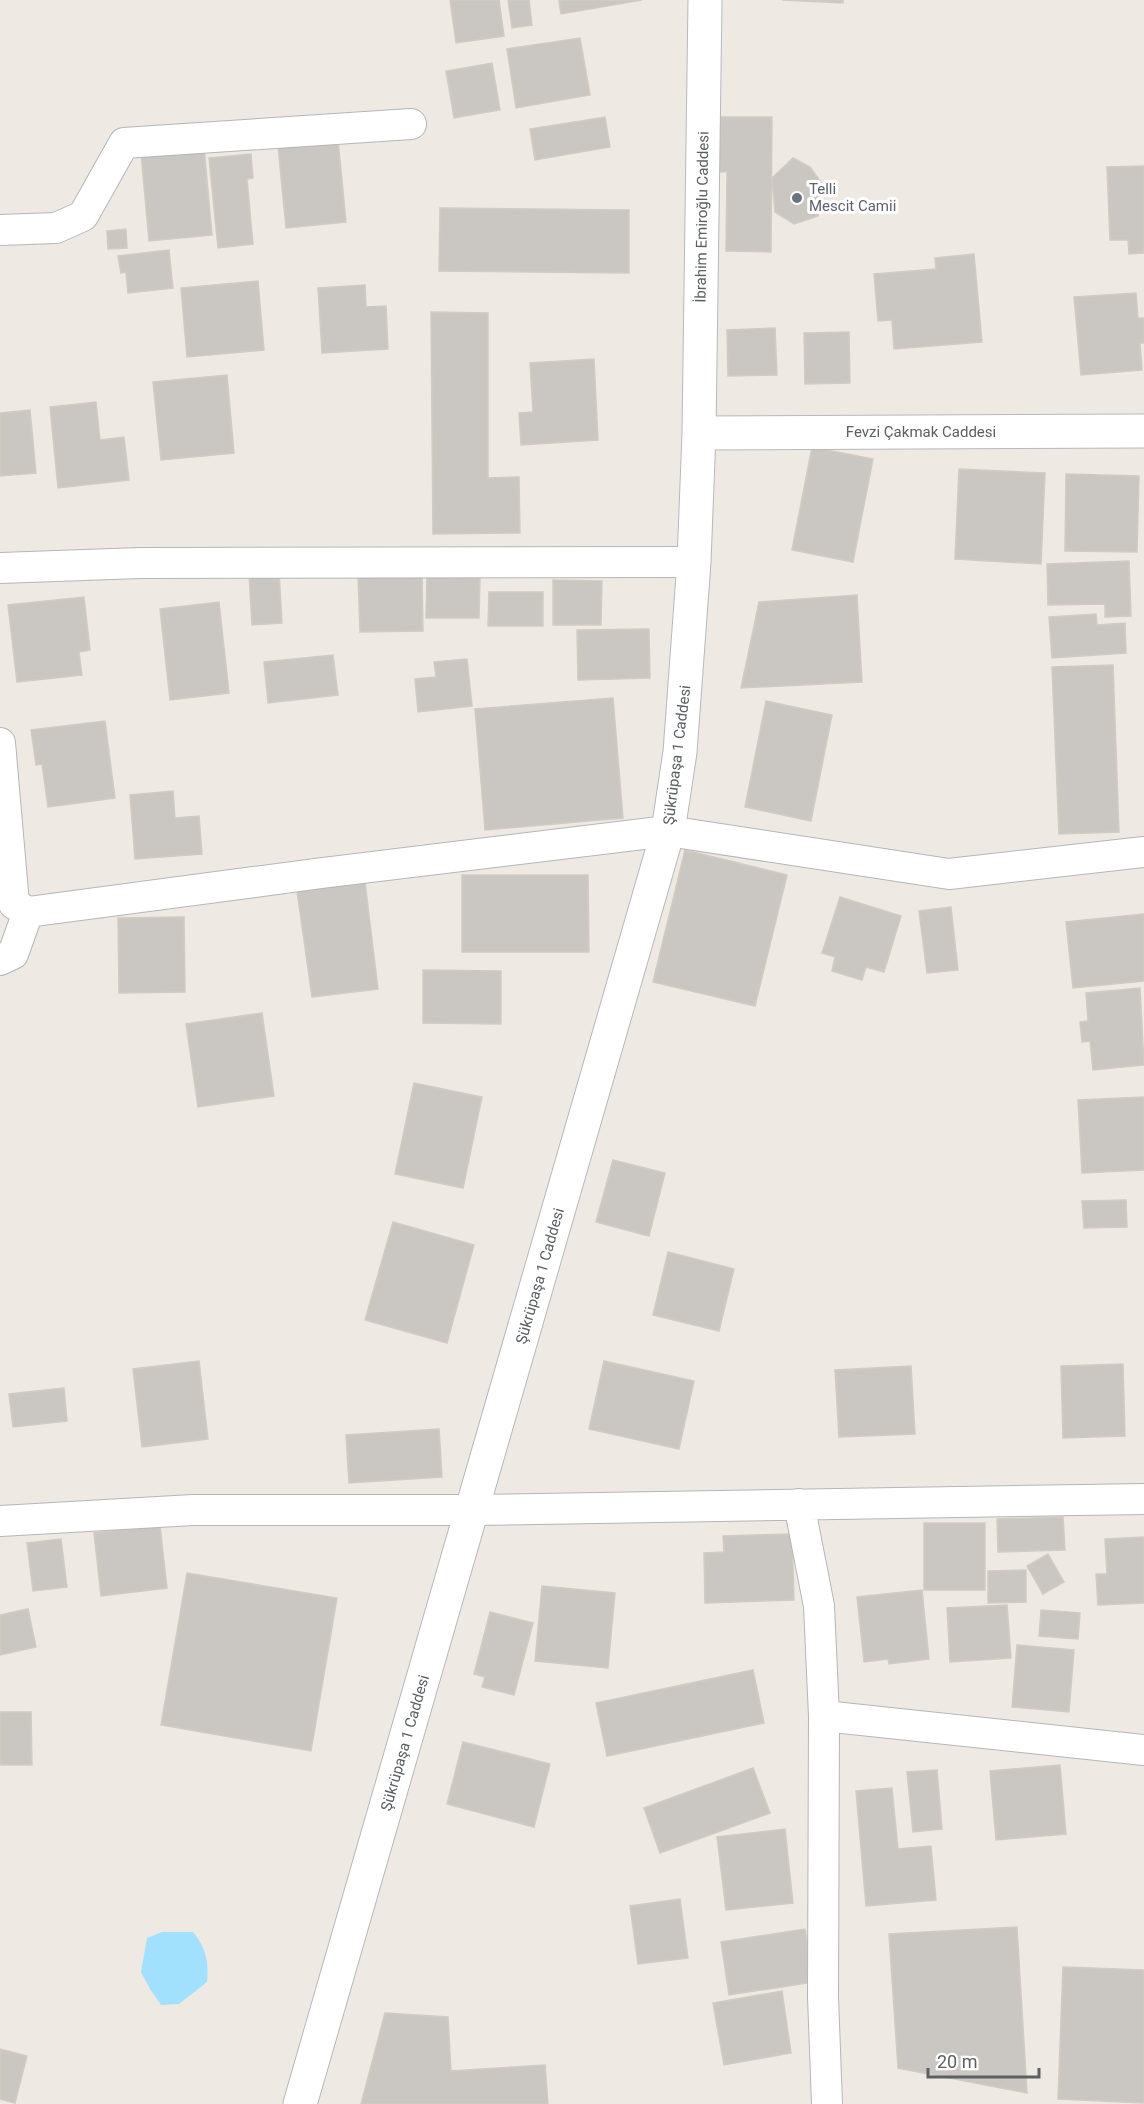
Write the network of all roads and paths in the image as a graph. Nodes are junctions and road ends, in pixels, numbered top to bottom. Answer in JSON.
{"nodes":[{"id":1,"x":705,"y":0,"type":"edge"},
{"id":2,"x":411,"y":124,"type":"dead end"},
{"id":3,"x":0,"y":230,"type":"edge"},
{"id":4,"x":1144,"y":431,"type":"edge"},
{"id":5,"x":699,"y":433,"type":"junction"},
{"id":6,"x":694,"y":562,"type":"junction"},
{"id":7,"x":0,"y":568,"type":"edge"},
{"id":8,"x":0,"y":743,"type":"edge"},
{"id":9,"x":668,"y":831,"type":"junction"},
{"id":10,"x":1144,"y":852,"type":"edge"},
{"id":11,"x":28,"y":912,"type":"junction"},
{"id":12,"x":0,"y":960,"type":"edge"},
{"id":13,"x":1144,"y":1499,"type":"edge"},
{"id":14,"x":798,"y":1504,"type":"junction"},
{"id":15,"x":473,"y":1510,"type":"junction"},
{"id":16,"x":0,"y":1521,"type":"edge"},
{"id":17,"x":824,"y":1716,"type":"junction"},
{"id":18,"x":1144,"y":1750,"type":"edge"},
{"id":19,"x":300,"y":2104,"type":"edge"},
{"id":20,"x":827,"y":2104,"type":"edge"}],
"edges":[{"from":1,"to":5,"type":"main road","name":"İbrahim Emiroğlu Caddesi"},
{"from":2,"to":3,"type":"street"},
{"from":4,"to":5,"type":"main road","name":"Fevzi Çakmak Caddesi"},
{"from":5,"to":6,"type":"main road","name":"Şükrüpaşa 1 Caddesi"},
{"from":6,"to":7,"type":"street"},
{"from":6,"to":9,"type":"main road","name":"Şükrüpaşa 1 Caddesi"},
{"from":8,"to":11,"type":"street"},
{"from":9,"to":10,"type":"street"},
{"from":9,"to":11,"type":"street"},
{"from":9,"to":15,"type":"main road","name":"Şükrüpaşa 1 Caddesi"},
{"from":11,"to":12,"type":"street"},
{"from":13,"to":14,"type":"street"},
{"from":14,"to":15,"type":"street"},
{"from":14,"to":17,"type":"street"},
{"from":15,"to":16,"type":"street"},
{"from":15,"to":19,"type":"main road","name":"Şükrüpaşa 1 Caddesi"},
{"from":17,"to":18,"type":"street"},
{"from":17,"to":20,"type":"street"}]}
